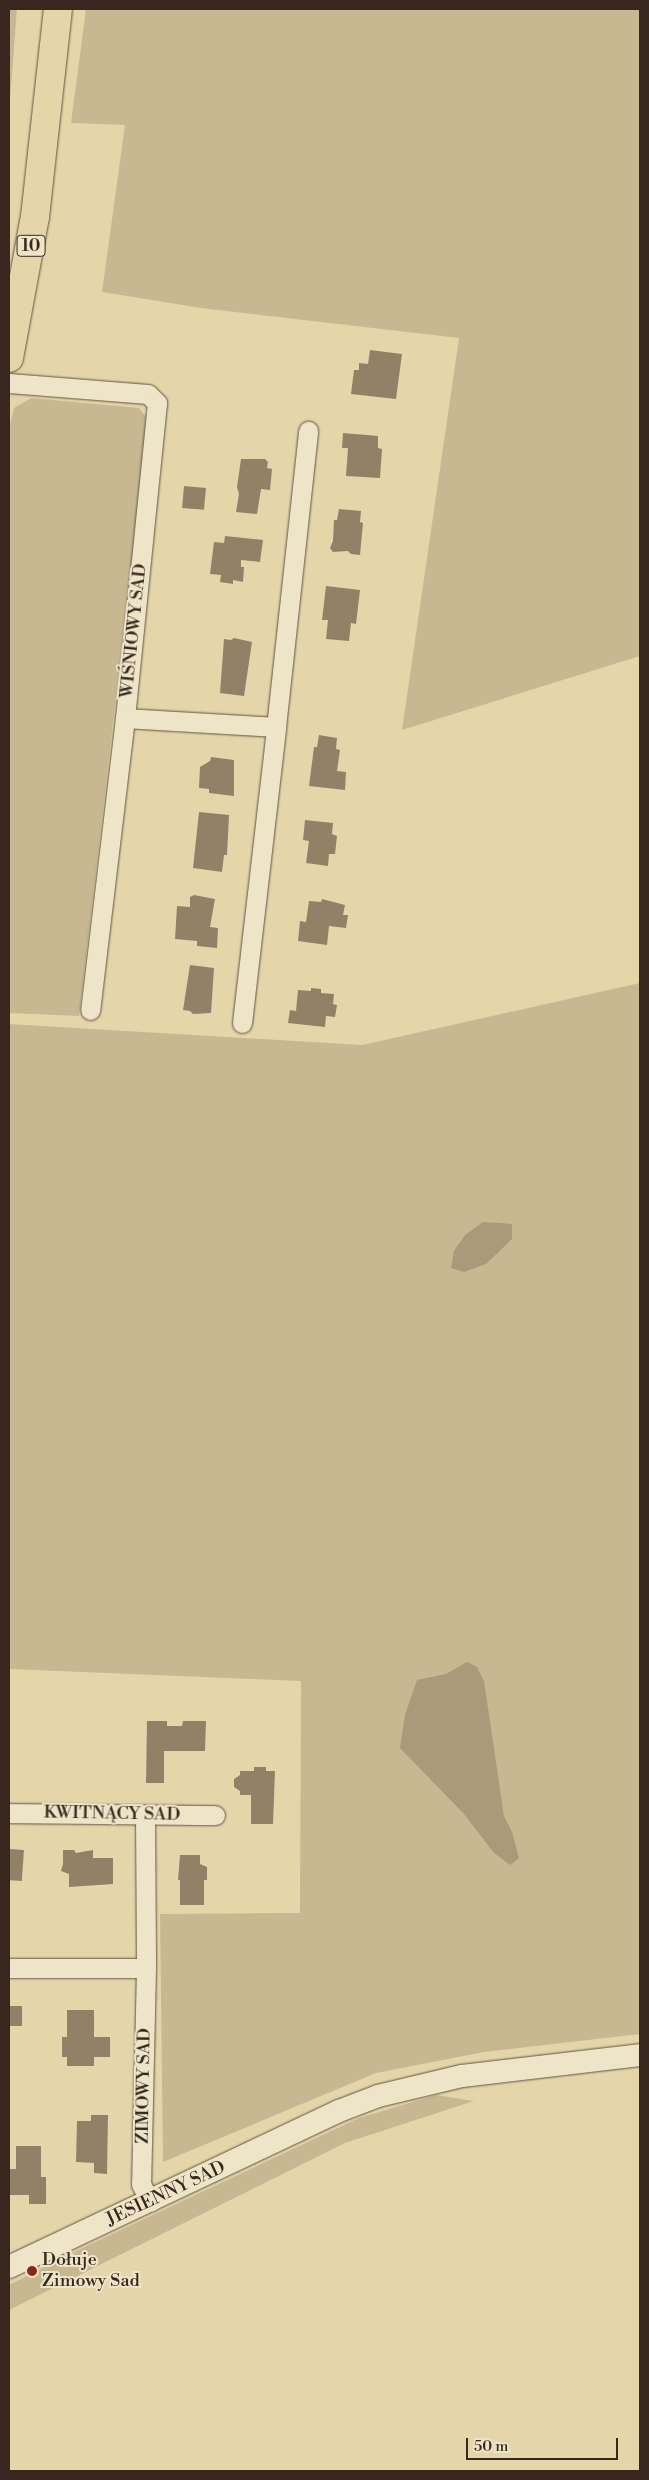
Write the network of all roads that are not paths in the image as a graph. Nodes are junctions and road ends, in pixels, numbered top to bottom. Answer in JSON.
{"nodes":[{"id":1,"x":58,"y":9,"type":"edge"},
{"id":2,"x":9,"y":358,"type":"edge"},
{"id":3,"x":9,"y":383,"type":"edge"},
{"id":4,"x":308,"y":431,"type":"dead end"},
{"id":5,"x":125,"y":718,"type":"junction"},
{"id":6,"x":276,"y":727,"type":"junction"},
{"id":7,"x":90,"y":1010,"type":"dead end"},
{"id":8,"x":242,"y":1023,"type":"dead end"},
{"id":9,"x":9,"y":1813,"type":"edge"},
{"id":10,"x":215,"y":1815,"type":"dead end"},
{"id":11,"x":145,"y":1816,"type":"junction"},
{"id":12,"x":9,"y":1968,"type":"edge"},
{"id":13,"x":146,"y":1968,"type":"junction"},
{"id":14,"x":640,"y":2056,"type":"edge"},
{"id":15,"x":150,"y":2202,"type":"junction"},
{"id":16,"x":9,"y":2267,"type":"edge"}],
"edges":[{"from":1,"to":2,"type":"main road","number":"10"},
{"from":3,"to":5,"type":"street","name":"WIŚNIOWY SAD"},
{"from":4,"to":6,"type":"street"},
{"from":5,"to":6,"type":"street"},
{"from":5,"to":7,"type":"street","name":"WIŚNIOWY SAD"},
{"from":6,"to":8,"type":"street"},
{"from":9,"to":11,"type":"street","name":"KWITNĄCY SAD"},
{"from":10,"to":11,"type":"street","name":"KWITNĄCY SAD"},
{"from":11,"to":13,"type":"street","name":"ZIMOWY SAD"},
{"from":12,"to":13,"type":"street"},
{"from":13,"to":15,"type":"street","name":"ZIMOWY SAD"},
{"from":14,"to":15,"type":"street","name":"JESIENNY SAD"},
{"from":15,"to":16,"type":"street","name":"JESIENNY SAD"}]}
